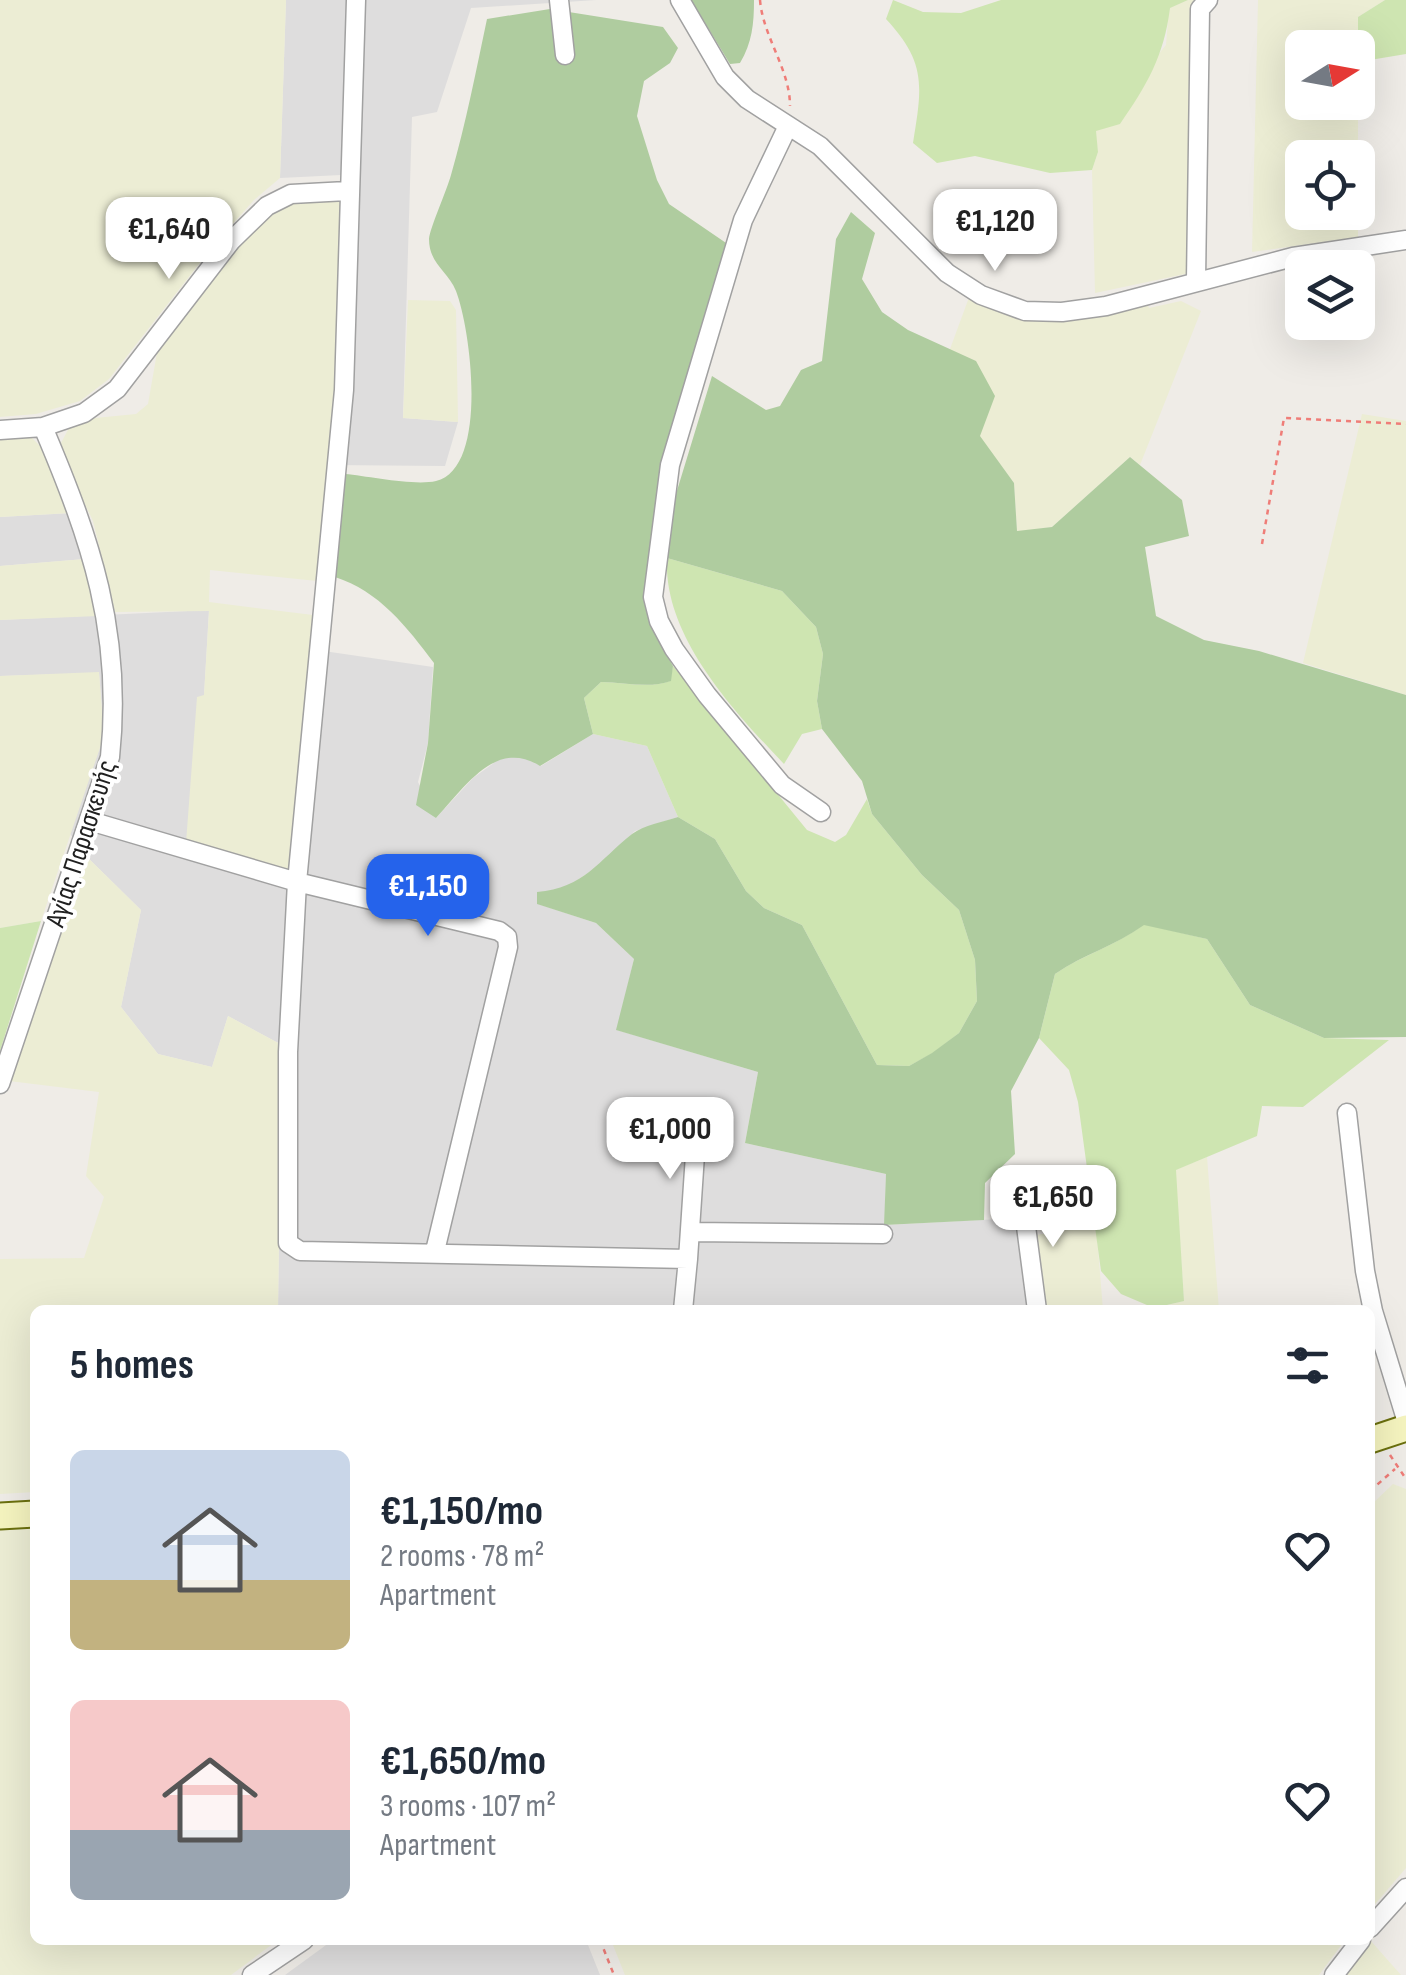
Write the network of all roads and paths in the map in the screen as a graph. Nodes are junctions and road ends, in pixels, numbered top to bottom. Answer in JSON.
{"nodes":[{"id":1,"x":356,"y":0,"type":"edge"},
{"id":2,"x":559,"y":0,"type":"edge"},
{"id":3,"x":680,"y":0,"type":"edge"},
{"id":4,"x":760,"y":0,"type":"edge"},
{"id":5,"x":1208,"y":0,"type":"edge"},
{"id":6,"x":565,"y":55,"type":"dead end"},
{"id":7,"x":787,"y":128,"type":"junction"},
{"id":8,"x":347,"y":191,"type":"junction"},
{"id":9,"x":1406,"y":240,"type":"edge"},
{"id":10,"x":1196,"y":280,"type":"junction"},
{"id":11,"x":1406,"y":424,"type":"edge"},
{"id":12,"x":43,"y":427,"type":"junction"},
{"id":13,"x":0,"y":430,"type":"edge"},
{"id":14,"x":1262,"y":544,"type":"dead end"},
{"id":15,"x":821,"y":812,"type":"dead end"},
{"id":16,"x":90,"y":820,"type":"junction"},
{"id":17,"x":297,"y":882,"type":"junction"},
{"id":18,"x":0,"y":1084,"type":"edge"},
{"id":19,"x":640,"y":1113,"type":"dead end"},
{"id":20,"x":1347,"y":1113,"type":"dead end"},
{"id":21,"x":1022,"y":1196,"type":"dead end"},
{"id":22,"x":690,"y":1232,"type":"junction"},
{"id":23,"x":883,"y":1234,"type":"dead end"},
{"id":24,"x":435,"y":1251,"type":"junction"},
{"id":25,"x":688,"y":1259,"type":"junction"},
{"id":26,"x":683,"y":1305,"type":"edge"},
{"id":27,"x":1036,"y":1305,"type":"edge"},
{"id":28,"x":1372,"y":1305,"type":"edge"},
{"id":29,"x":1375,"y":1315,"type":"edge"},
{"id":30,"x":1406,"y":1419,"type":"edge"},
{"id":31,"x":1406,"y":1428,"type":"edge"},
{"id":32,"x":1376,"y":1438,"type":"edge"},
{"id":33,"x":1396,"y":1468,"type":"junction"},
{"id":34,"x":1406,"y":1479,"type":"edge"},
{"id":35,"x":1375,"y":1487,"type":"edge"},
{"id":36,"x":30,"y":1514,"type":"edge"},
{"id":37,"x":0,"y":1516,"type":"edge"},
{"id":38,"x":1406,"y":1888,"type":"edge"},
{"id":39,"x":1375,"y":1922,"type":"edge"},
{"id":40,"x":297,"y":1945,"type":"edge"},
{"id":41,"x":602,"y":1945,"type":"edge"},
{"id":42,"x":1357,"y":1945,"type":"edge"},
{"id":43,"x":252,"y":1975,"type":"edge"},
{"id":44,"x":614,"y":1975,"type":"edge"},
{"id":45,"x":1334,"y":1975,"type":"edge"}],
"edges":[{"from":1,"to":8,"type":"street"},
{"from":2,"to":6,"type":"street"},
{"from":3,"to":7,"type":"street"},
{"from":4,"to":7,"type":"path"},
{"from":5,"to":10,"type":"street"},
{"from":7,"to":10,"type":"street"},
{"from":7,"to":15,"type":"street"},
{"from":8,"to":12,"type":"street"},
{"from":8,"to":17,"type":"street"},
{"from":9,"to":10,"type":"street"},
{"from":11,"to":14,"type":"path"},
{"from":12,"to":13,"type":"street"},
{"from":12,"to":16,"type":"street","name":"Αγίας Παρασκευής"},
{"from":16,"to":17,"type":"street"},
{"from":16,"to":18,"type":"street","name":"Αγίας Παρασκευής"},
{"from":17,"to":24,"type":"street"},
{"from":17,"to":24,"type":"street"},
{"from":19,"to":22,"type":"street"},
{"from":20,"to":28,"type":"street"},
{"from":21,"to":27,"type":"street"},
{"from":22,"to":23,"type":"street"},
{"from":22,"to":25,"type":"street"},
{"from":24,"to":25,"type":"street"},
{"from":25,"to":26,"type":"street"},
{"from":29,"to":30,"type":"street"},
{"from":31,"to":32,"type":"street"},
{"from":32,"to":33,"type":"path"},
{"from":33,"to":34,"type":"path"},
{"from":33,"to":35,"type":"path"},
{"from":36,"to":37,"type":"street"},
{"from":38,"to":39,"type":"street"},
{"from":40,"to":43,"type":"street"},
{"from":41,"to":44,"type":"path"},
{"from":42,"to":45,"type":"street"}]}
